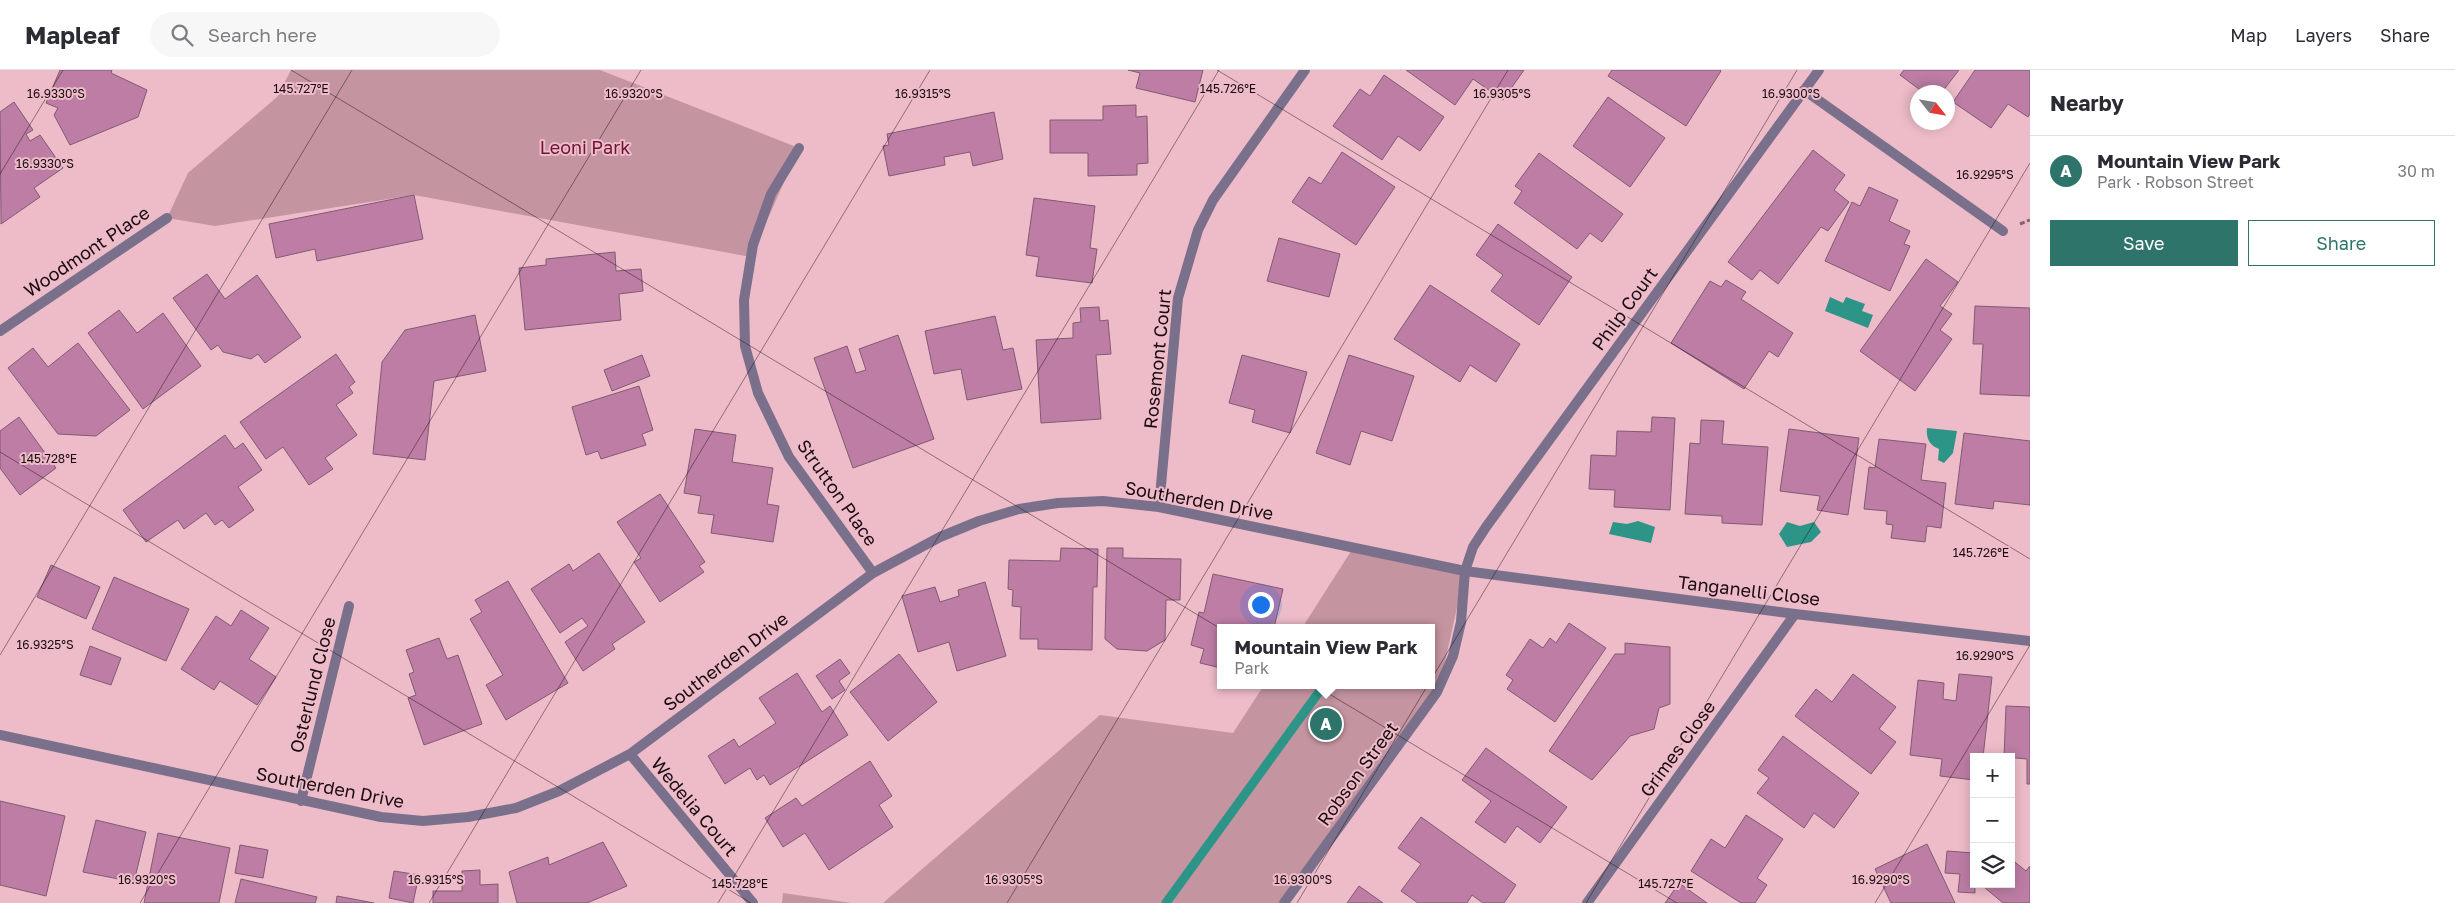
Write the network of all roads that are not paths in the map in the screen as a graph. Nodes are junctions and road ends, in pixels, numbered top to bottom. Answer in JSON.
{"nodes":[{"id":1,"x":1305,"y":70,"type":"edge"},
{"id":2,"x":1819,"y":70,"type":"edge"},
{"id":3,"x":1804,"y":90,"type":"junction"},
{"id":4,"x":799,"y":148,"type":"dead end"},
{"id":5,"x":167,"y":218,"type":"dead end"},
{"id":6,"x":2003,"y":231,"type":"dead end"},
{"id":7,"x":0,"y":331,"type":"edge"},
{"id":8,"x":1159,"y":507,"type":"junction"},
{"id":9,"x":1465,"y":571,"type":"junction"},
{"id":10,"x":873,"y":573,"type":"junction"},
{"id":11,"x":349,"y":606,"type":"dead end"},
{"id":12,"x":1795,"y":614,"type":"junction"},
{"id":13,"x":2030,"y":641,"type":"edge"},
{"id":14,"x":0,"y":735,"type":"edge"},
{"id":15,"x":630,"y":754,"type":"junction"},
{"id":16,"x":301,"y":801,"type":"junction"},
{"id":17,"x":753,"y":903,"type":"edge"},
{"id":18,"x":1284,"y":903,"type":"edge"},
{"id":19,"x":1586,"y":903,"type":"edge"}],
"edges":[{"from":1,"to":8,"type":"street","name":"Rosemont Court"},
{"from":2,"to":3,"type":"street","name":"Philp Court"},
{"from":3,"to":6,"type":"street"},
{"from":3,"to":9,"type":"street","name":"Philp Court"},
{"from":4,"to":10,"type":"street","name":"Strutton Place"},
{"from":5,"to":7,"type":"street","name":"Woodmont Place"},
{"from":8,"to":9,"type":"street","name":"Southerden Drive"},
{"from":8,"to":10,"type":"street","name":"Southerden Drive"},
{"from":9,"to":12,"type":"street","name":"Tanganelli Close"},
{"from":9,"to":18,"type":"street","name":"Robson Street"},
{"from":10,"to":15,"type":"street","name":"Southerden Drive"},
{"from":11,"to":16,"type":"street","name":"Osterlund Close"},
{"from":12,"to":13,"type":"street","name":"Tanganelli Close"},
{"from":12,"to":19,"type":"street","name":"Grimes Close"},
{"from":14,"to":16,"type":"street","name":"Southerden Drive"},
{"from":15,"to":16,"type":"street","name":"Southerden Drive"},
{"from":15,"to":17,"type":"street","name":"Wedelia Court"}]}
